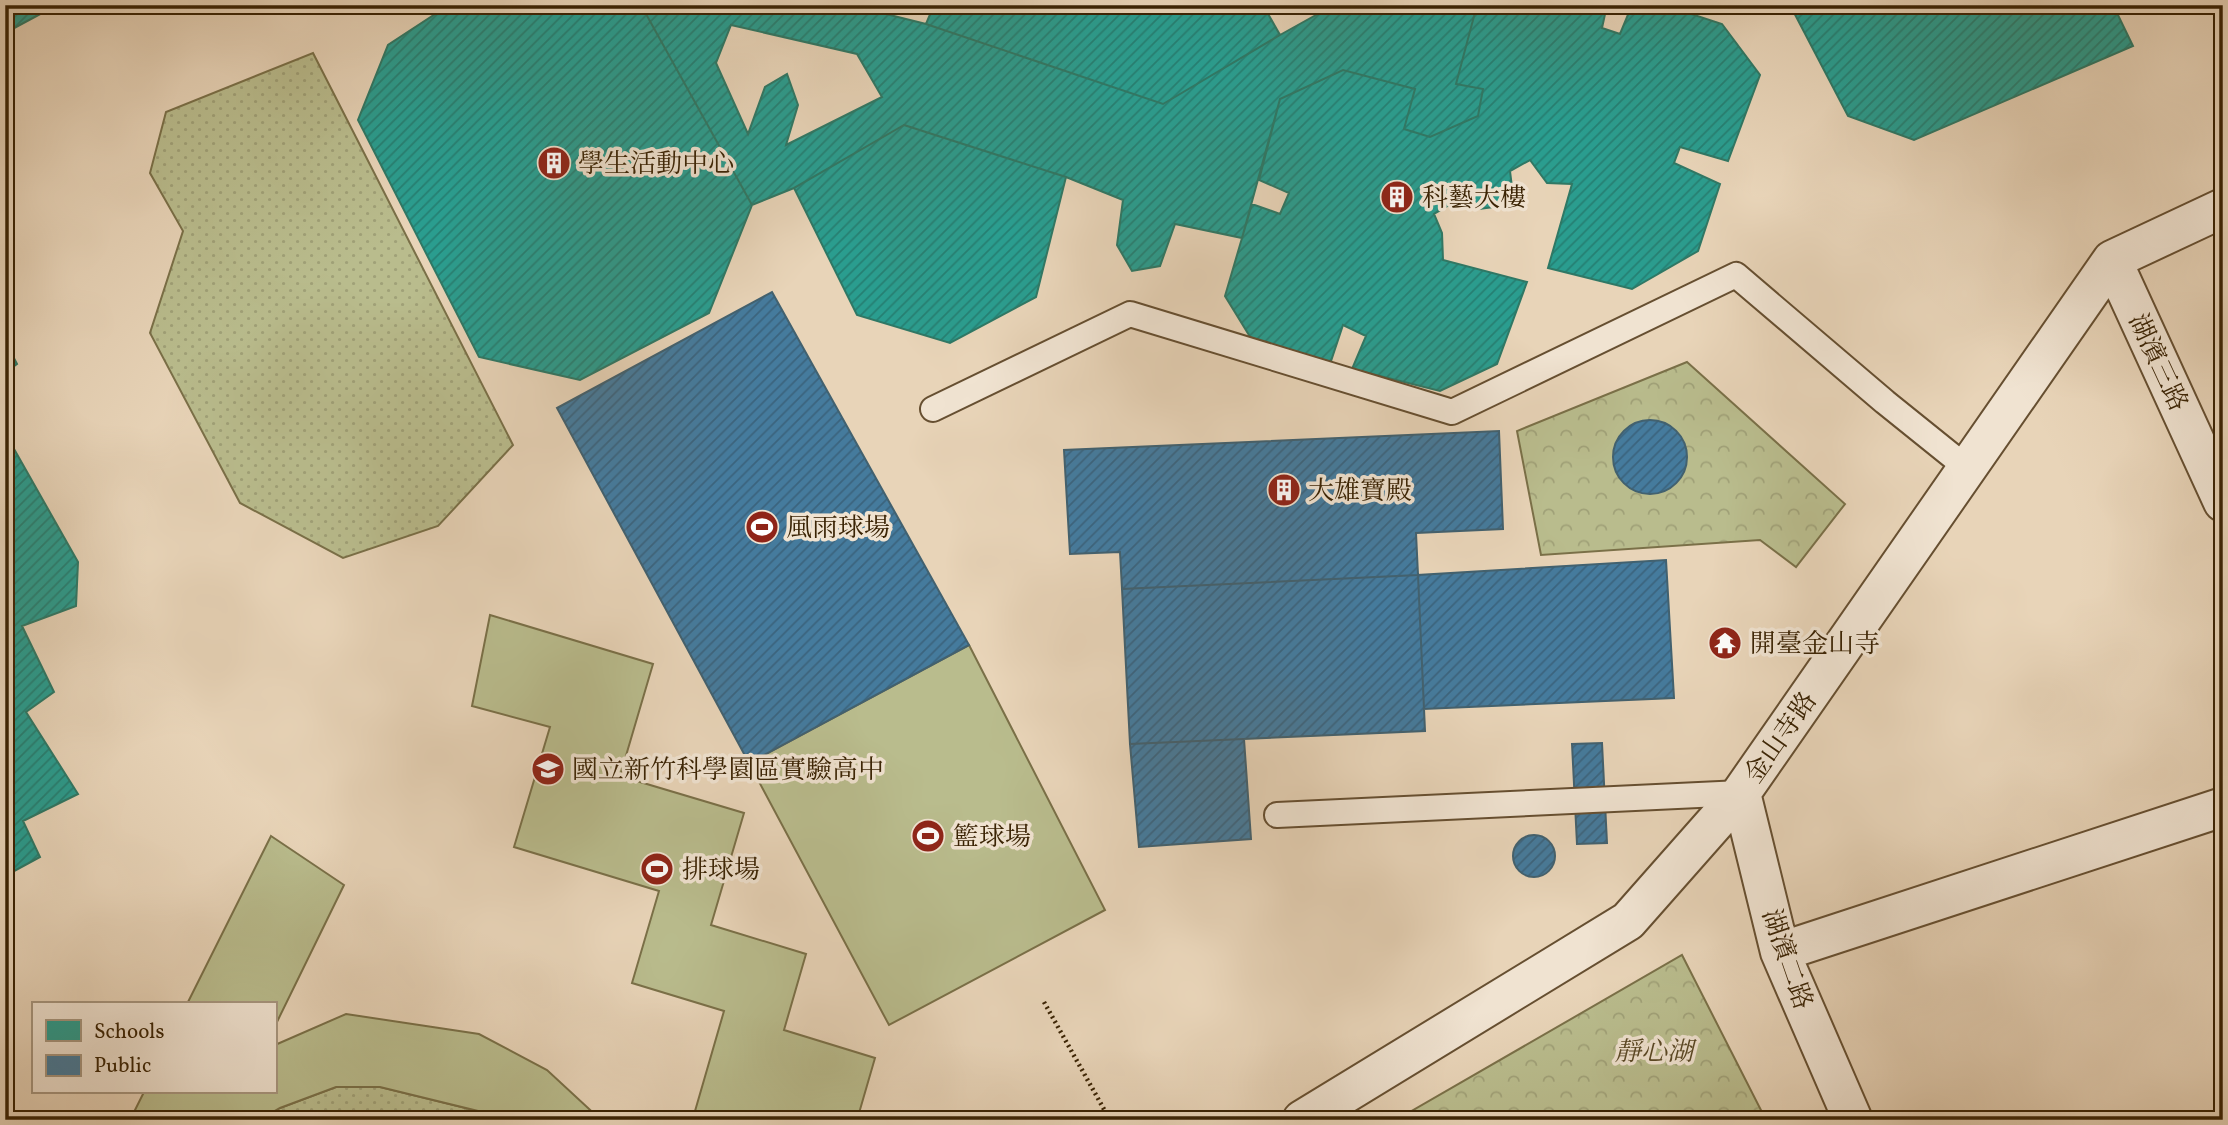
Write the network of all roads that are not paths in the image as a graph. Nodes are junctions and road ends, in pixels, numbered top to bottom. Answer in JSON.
{"nodes":[{"id":1,"x":2223,"y":208,"type":"edge"},
{"id":2,"x":2112,"y":260,"type":"junction"},
{"id":3,"x":933,"y":409,"type":"dead end"},
{"id":4,"x":1967,"y":468,"type":"junction"},
{"id":5,"x":2223,"y":502,"type":"edge"},
{"id":6,"x":1741,"y":793,"type":"junction"},
{"id":7,"x":2223,"y":807,"type":"edge"},
{"id":8,"x":1277,"y":816,"type":"dead end"},
{"id":9,"x":1780,"y":952,"type":"junction"},
{"id":10,"x":1302,"y":1120,"type":"edge"},
{"id":11,"x":1853,"y":1120,"type":"edge"}],
"edges":[{"from":1,"to":2,"type":"street"},
{"from":2,"to":4,"type":"street","name":"金山寺路"},
{"from":2,"to":5,"type":"street","name":"湖濱三路"},
{"from":3,"to":4,"type":"lane"},
{"from":4,"to":6,"type":"street","name":"金山寺路"},
{"from":6,"to":8,"type":"lane"},
{"from":6,"to":9,"type":"street","name":"湖濱二路"},
{"from":6,"to":10,"type":"street","name":"金山寺路"},
{"from":7,"to":9,"type":"street"},
{"from":9,"to":11,"type":"street","name":"湖濱二路"}]}
